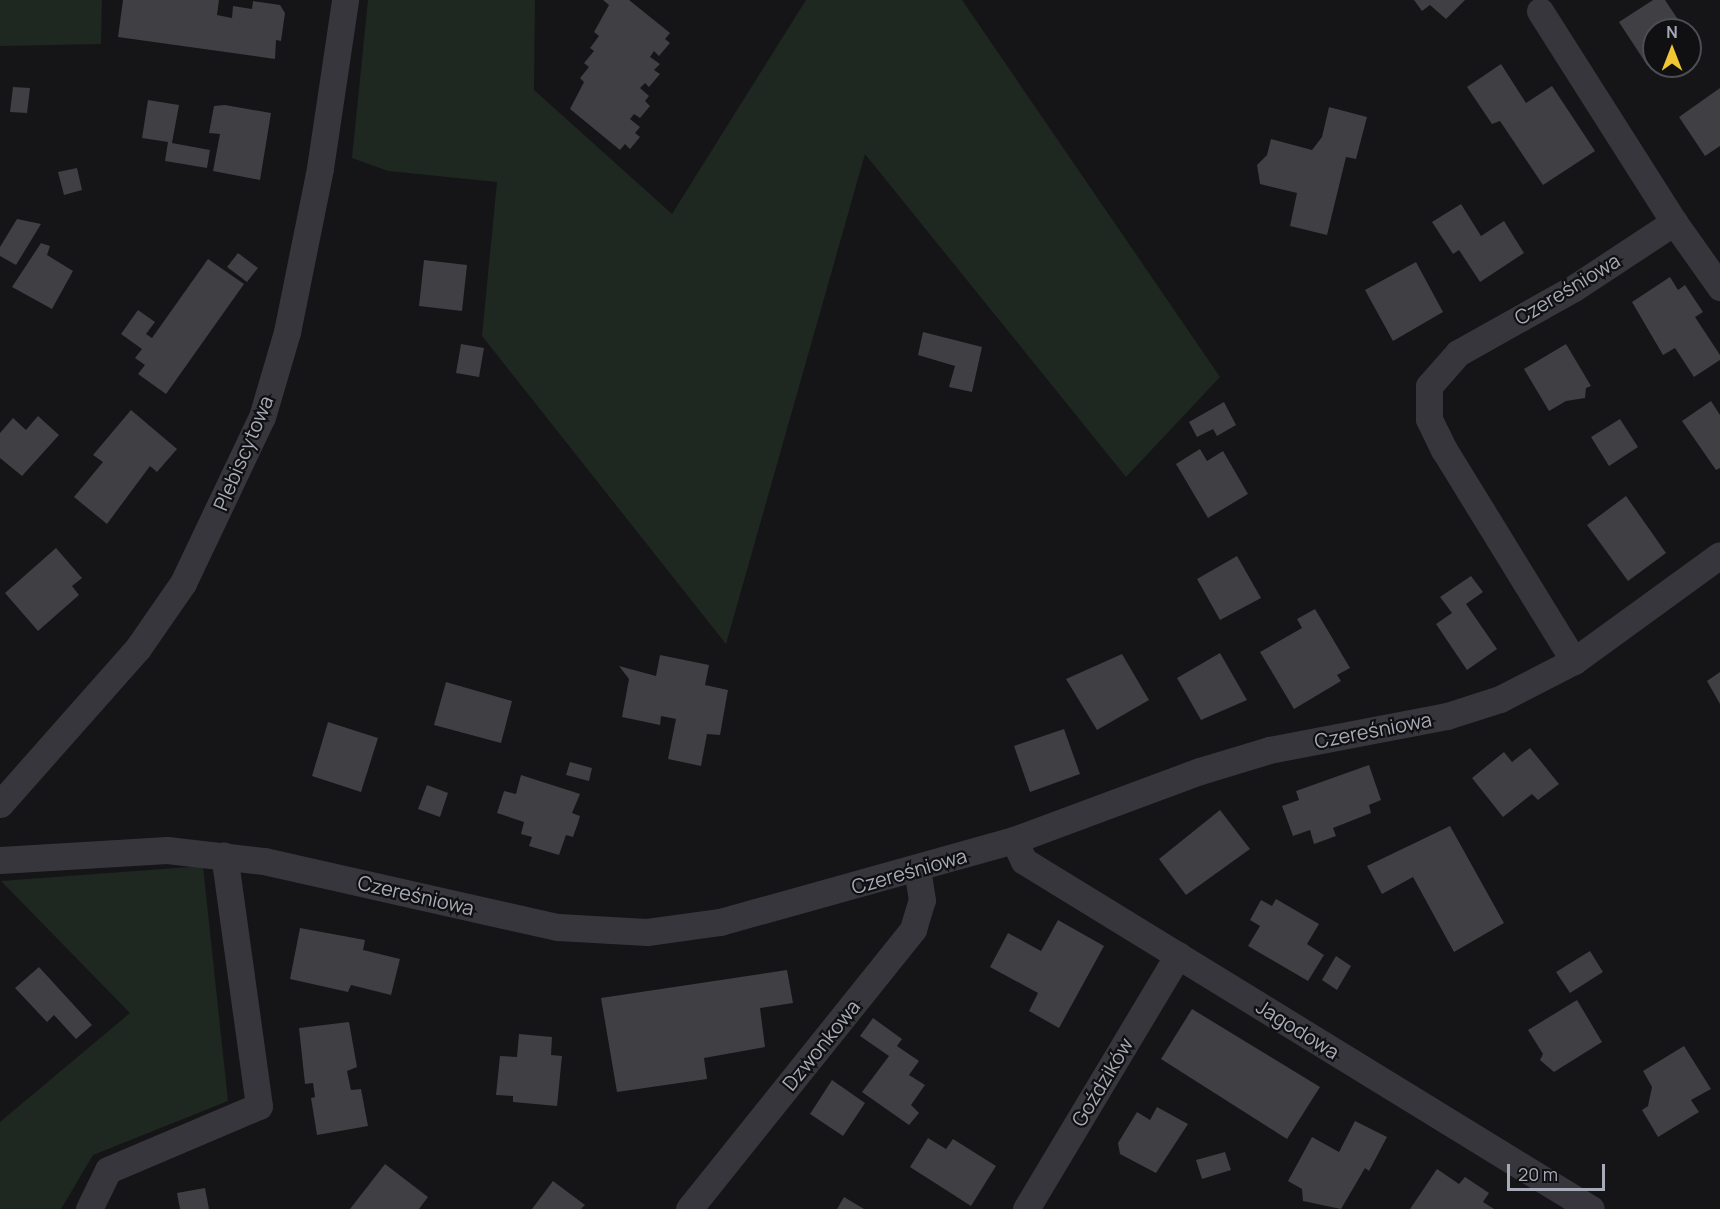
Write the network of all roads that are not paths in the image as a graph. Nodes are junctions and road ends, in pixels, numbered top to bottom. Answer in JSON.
{"nodes":[{"id":1,"x":345,"y":0,"type":"edge"},
{"id":2,"x":1540,"y":10,"type":"dead end"},
{"id":3,"x":1674,"y":222,"type":"junction"},
{"id":4,"x":1720,"y":287,"type":"edge"},
{"id":5,"x":1720,"y":555,"type":"edge"},
{"id":6,"x":1574,"y":661,"type":"junction"},
{"id":7,"x":0,"y":804,"type":"edge"},
{"id":8,"x":1014,"y":840,"type":"junction"},
{"id":9,"x":224,"y":855,"type":"junction"},
{"id":10,"x":0,"y":860,"type":"edge"},
{"id":11,"x":917,"y":869,"type":"junction"},
{"id":12,"x":1178,"y":955,"type":"junction"},
{"id":13,"x":89,"y":1209,"type":"edge"},
{"id":14,"x":690,"y":1209,"type":"edge"},
{"id":15,"x":1026,"y":1209,"type":"edge"},
{"id":16,"x":1591,"y":1209,"type":"edge"}],
"edges":[{"from":1,"to":7,"type":"street","name":"Plebiscytowa"},
{"from":2,"to":3,"type":"street"},
{"from":3,"to":4,"type":"street"},
{"from":3,"to":6,"type":"street","name":"Czereśniowa"},
{"from":5,"to":6,"type":"street","name":"Czereśniowa"},
{"from":6,"to":8,"type":"street","name":"Czereśniowa"},
{"from":8,"to":11,"type":"street","name":"Czereśniowa"},
{"from":8,"to":12,"type":"street","name":"Jagodowa"},
{"from":9,"to":10,"type":"street","name":"Czereśniowa"},
{"from":9,"to":11,"type":"street","name":"Czereśniowa"},
{"from":9,"to":13,"type":"street"},
{"from":11,"to":14,"type":"street","name":"Dzwonkowa"},
{"from":12,"to":15,"type":"street","name":"Goździków"},
{"from":12,"to":16,"type":"street","name":"Jagodowa"}]}
